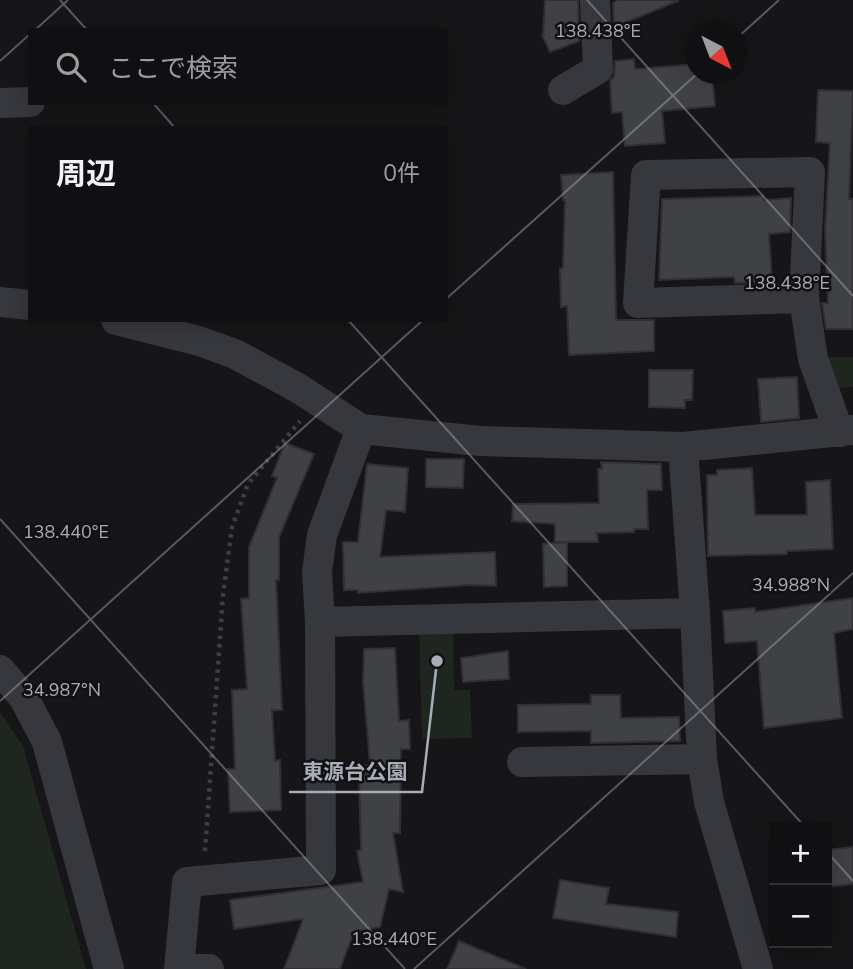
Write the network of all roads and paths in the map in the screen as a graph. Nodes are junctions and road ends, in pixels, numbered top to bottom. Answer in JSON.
{"nodes":[{"id":1,"x":595,"y":0,"type":"edge"},
{"id":2,"x":563,"y":90,"type":"dead end"},
{"id":3,"x":28,"y":102,"type":"edge"},
{"id":4,"x":0,"y":103,"type":"edge"},
{"id":5,"x":804,"y":298,"type":"junction"},
{"id":6,"x":0,"y":303,"type":"edge"},
{"id":7,"x":28,"y":305,"type":"edge"},
{"id":8,"x":124,"y":322,"type":"edge"},
{"id":9,"x":317,"y":402,"type":"junction"},
{"id":10,"x":361,"y":429,"type":"junction"},
{"id":11,"x":846,"y":431,"type":"edge"},
{"id":12,"x":683,"y":447,"type":"junction"},
{"id":13,"x":695,"y":613,"type":"junction"},
{"id":14,"x":320,"y":622,"type":"junction"},
{"id":15,"x":0,"y":670,"type":"edge"},
{"id":16,"x":702,"y":759,"type":"junction"},
{"id":17,"x":522,"y":762,"type":"dead end"},
{"id":18,"x":204,"y":881,"type":"junction"},
{"id":19,"x":109,"y":969,"type":"edge"},
{"id":20,"x":179,"y":969,"type":"edge"},
{"id":21,"x":196,"y":969,"type":"edge"},
{"id":22,"x":209,"y":969,"type":"edge"},
{"id":23,"x":758,"y":969,"type":"edge"}],
"edges":[{"from":1,"to":2,"type":"street"},
{"from":3,"to":4,"type":"street"},
{"from":5,"to":5,"type":"street"},
{"from":5,"to":11,"type":"street"},
{"from":6,"to":7,"type":"street"},
{"from":8,"to":9,"type":"street"},
{"from":9,"to":10,"type":"street"},
{"from":9,"to":18,"type":"path"},
{"from":10,"to":12,"type":"street"},
{"from":10,"to":14,"type":"street"},
{"from":11,"to":12,"type":"street"},
{"from":12,"to":13,"type":"street"},
{"from":13,"to":14,"type":"street"},
{"from":13,"to":16,"type":"street"},
{"from":14,"to":18,"type":"street"},
{"from":15,"to":19,"type":"street"},
{"from":16,"to":17,"type":"street"},
{"from":16,"to":23,"type":"street"},
{"from":18,"to":20,"type":"street"},
{"from":21,"to":22,"type":"street"}]}
